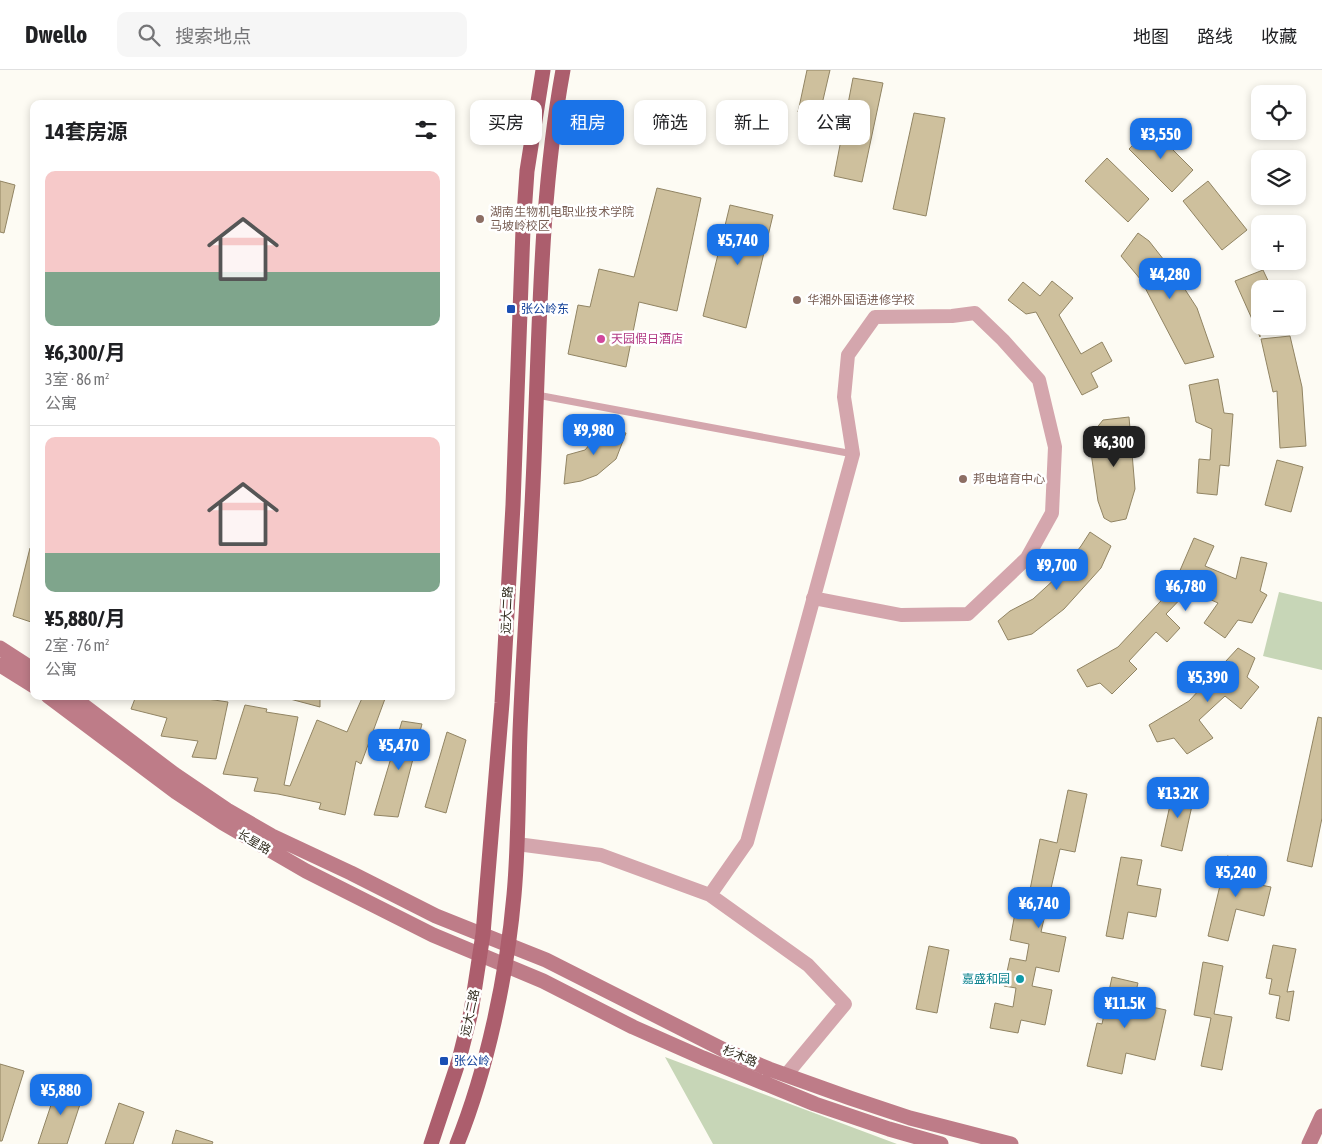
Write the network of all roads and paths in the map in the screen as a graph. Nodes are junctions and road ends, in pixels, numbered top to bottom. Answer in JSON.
{"nodes":[{"id":1,"x":543,"y":70,"type":"edge"},
{"id":2,"x":563,"y":70,"type":"edge"},
{"id":3,"x":537,"y":395,"type":"junction"},
{"id":4,"x":853,"y":454,"type":"junction"},
{"id":5,"x":813,"y":598,"type":"junction"},
{"id":6,"x":0,"y":648,"type":"edge"},
{"id":7,"x":0,"y":664,"type":"edge"},
{"id":8,"x":30,"y":667,"type":"edge"},
{"id":9,"x":30,"y":683,"type":"edge"},
{"id":10,"x":53,"y":700,"type":"edge"},
{"id":11,"x":76,"y":700,"type":"edge"},
{"id":12,"x":517,"y":844,"type":"junction"},
{"id":13,"x":710,"y":896,"type":"junction"},
{"id":14,"x":483,"y":934,"type":"junction"},
{"id":15,"x":507,"y":944,"type":"junction"},
{"id":16,"x":480,"y":955,"type":"junction"},
{"id":17,"x":504,"y":964,"type":"junction"},
{"id":18,"x":786,"y":1075,"type":"junction"},
{"id":19,"x":1322,"y":1116,"type":"edge"},
{"id":20,"x":934,"y":1143,"type":"edge"},
{"id":21,"x":431,"y":1144,"type":"edge"},
{"id":22,"x":457,"y":1144,"type":"edge"},
{"id":23,"x":1011,"y":1144,"type":"edge"},
{"id":24,"x":1309,"y":1144,"type":"edge"}],
"edges":[{"from":1,"to":14,"type":"main road","name":"远大二路"},
{"from":2,"to":3,"type":"main road","name":"远大二路"},
{"from":3,"to":4,"type":"lane"},
{"from":3,"to":12,"type":"main road","name":"远大二路"},
{"from":4,"to":5,"type":"street"},
{"from":4,"to":5,"type":"street"},
{"from":5,"to":13,"type":"street"},
{"from":6,"to":8,"type":"main road"},
{"from":7,"to":9,"type":"main road"},
{"from":10,"to":16,"type":"main road","name":"长星路"},
{"from":11,"to":14,"type":"main road","name":"长星路"},
{"from":12,"to":13,"type":"street"},
{"from":12,"to":15,"type":"main road","name":"远大二路"},
{"from":13,"to":18,"type":"street"},
{"from":14,"to":15,"type":"main road","name":"杉木路"},
{"from":14,"to":16,"type":"main road","name":"远大二路"},
{"from":15,"to":17,"type":"main road","name":"远大二路"},
{"from":15,"to":18,"type":"main road","name":"杉木路"},
{"from":16,"to":17,"type":"main road","name":"杉木路"},
{"from":16,"to":21,"type":"main road","name":"远大二路"},
{"from":17,"to":20,"type":"main road","name":"杉木路"},
{"from":17,"to":22,"type":"main road","name":"远大二路"},
{"from":18,"to":23,"type":"main road","name":"杉木路"},
{"from":19,"to":24,"type":"main road"}]}
